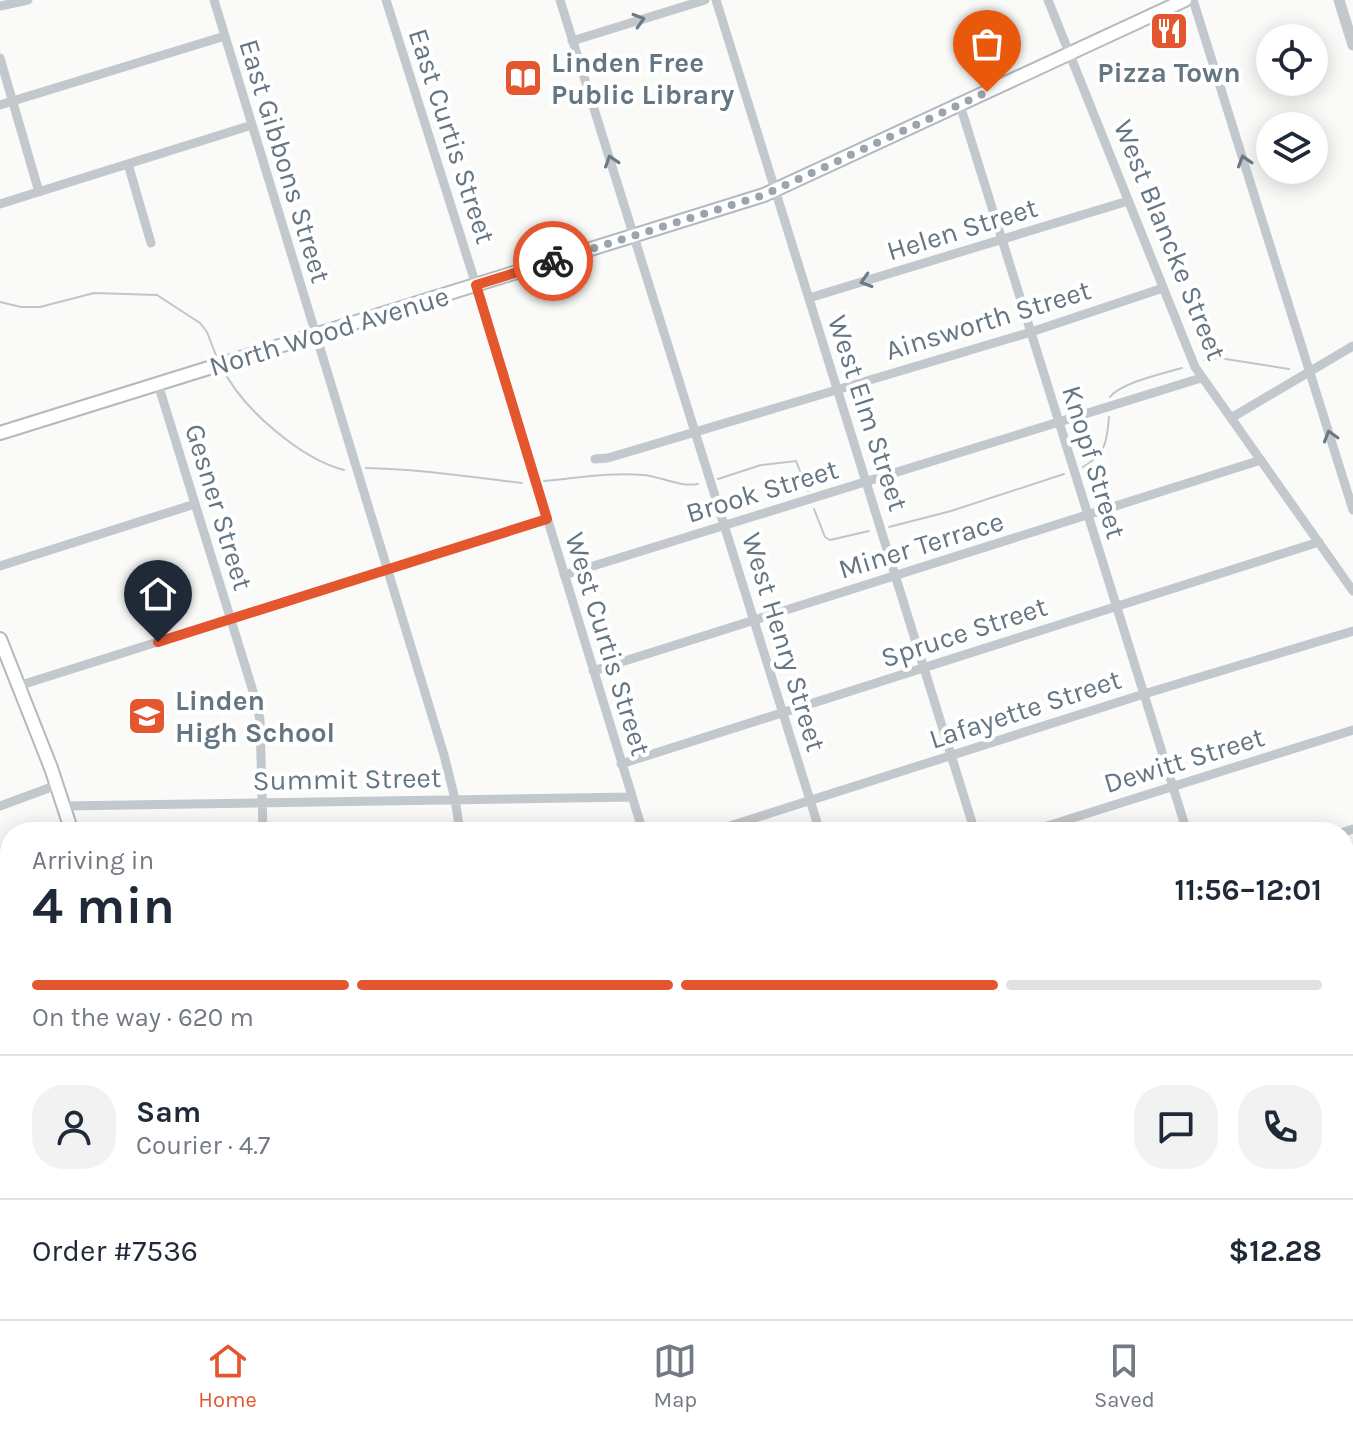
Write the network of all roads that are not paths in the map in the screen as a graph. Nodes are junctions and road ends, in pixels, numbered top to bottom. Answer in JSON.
{"nodes":[{"id":1,"x":28,"y":0,"type":"edge"},
{"id":2,"x":214,"y":0,"type":"edge"},
{"id":3,"x":386,"y":0,"type":"edge"},
{"id":4,"x":560,"y":0,"type":"edge"},
{"id":5,"x":705,"y":0,"type":"edge"},
{"id":6,"x":716,"y":0,"type":"edge"},
{"id":7,"x":1185,"y":0,"type":"edge"},
{"id":8,"x":1193,"y":0,"type":"edge"},
{"id":9,"x":1339,"y":0,"type":"edge"},
{"id":10,"x":1049,"y":1,"type":"edge"},
{"id":11,"x":0,"y":6,"type":"edge"},
{"id":12,"x":225,"y":36,"type":"junction"},
{"id":13,"x":572,"y":41,"type":"junction"},
{"id":14,"x":1353,"y":45,"type":"edge"},
{"id":15,"x":1070,"y":54,"type":"junction"},
{"id":16,"x":0,"y":58,"type":"edge"},
{"id":17,"x":12,"y":101,"type":"junction"},
{"id":18,"x":0,"y":105,"type":"edge"},
{"id":19,"x":960,"y":105,"type":"junction"},
{"id":20,"x":252,"y":125,"type":"junction"},
{"id":21,"x":128,"y":164,"type":"junction"},
{"id":22,"x":774,"y":190,"type":"junction"},
{"id":23,"x":39,"y":192,"type":"junction"},
{"id":24,"x":1128,"y":201,"type":"junction"},
{"id":25,"x":0,"y":204,"type":"edge"},
{"id":26,"x":634,"y":235,"type":"junction"},
{"id":27,"x":1002,"y":240,"type":"junction"},
{"id":28,"x":151,"y":243,"type":"dead end"},
{"id":29,"x":476,"y":285,"type":"junction"},
{"id":30,"x":1163,"y":288,"type":"junction"},
{"id":31,"x":809,"y":298,"type":"junction"},
{"id":32,"x":1031,"y":332,"type":"junction"},
{"id":33,"x":315,"y":335,"type":"junction"},
{"id":34,"x":1353,"y":346,"type":"edge"},
{"id":35,"x":1310,"y":372,"type":"junction"},
{"id":36,"x":1201,"y":378,"type":"junction"},
{"id":37,"x":158,"y":384,"type":"junction"},
{"id":38,"x":838,"y":389,"type":"junction"},
{"id":39,"x":1231,"y":418,"type":"junction"},
{"id":40,"x":1059,"y":421,"type":"junction"},
{"id":41,"x":696,"y":432,"type":"junction"},
{"id":42,"x":0,"y":433,"type":"edge"},
{"id":43,"x":595,"y":459,"type":"dead end"},
{"id":44,"x":1261,"y":460,"type":"junction"},
{"id":45,"x":867,"y":481,"type":"junction"},
{"id":46,"x":195,"y":504,"type":"junction"},
{"id":47,"x":1353,"y":510,"type":"edge"},
{"id":48,"x":1088,"y":515,"type":"junction"},
{"id":49,"x":547,"y":519,"type":"junction"},
{"id":50,"x":725,"y":525,"type":"junction"},
{"id":51,"x":1319,"y":542,"type":"junction"},
{"id":52,"x":0,"y":566,"type":"edge"},
{"id":53,"x":388,"y":569,"type":"junction"},
{"id":54,"x":564,"y":575,"type":"junction"},
{"id":55,"x":896,"y":575,"type":"junction"},
{"id":56,"x":1353,"y":591,"type":"edge"},
{"id":57,"x":1116,"y":606,"type":"junction"},
{"id":58,"x":231,"y":619,"type":"junction"},
{"id":59,"x":754,"y":620,"type":"junction"},
{"id":60,"x":1353,"y":631,"type":"edge"},
{"id":61,"x":0,"y":639,"type":"edge"},
{"id":62,"x":925,"y":667,"type":"junction"},
{"id":63,"x":593,"y":671,"type":"junction"},
{"id":64,"x":18,"y":686,"type":"junction"},
{"id":65,"x":1144,"y":694,"type":"junction"},
{"id":66,"x":783,"y":712,"type":"junction"},
{"id":67,"x":1353,"y":730,"type":"edge"},
{"id":68,"x":952,"y":755,"type":"junction"},
{"id":69,"x":621,"y":764,"type":"junction"},
{"id":70,"x":57,"y":785,"type":"junction"},
{"id":71,"x":1173,"y":787,"type":"junction"},
{"id":72,"x":632,"y":797,"type":"junction"},
{"id":73,"x":455,"y":799,"type":"junction"},
{"id":74,"x":810,"y":800,"type":"junction"},
{"id":75,"x":262,"y":802,"type":"junction"},
{"id":76,"x":0,"y":806,"type":"edge"},
{"id":77,"x":63,"y":806,"type":"junction"},
{"id":78,"x":69,"y":822,"type":"edge"},
{"id":79,"x":263,"y":822,"type":"edge"},
{"id":80,"x":458,"y":822,"type":"edge"},
{"id":81,"x":640,"y":822,"type":"edge"},
{"id":82,"x":742,"y":822,"type":"edge"},
{"id":83,"x":817,"y":822,"type":"edge"},
{"id":84,"x":972,"y":822,"type":"edge"},
{"id":85,"x":1060,"y":822,"type":"edge"},
{"id":86,"x":1184,"y":822,"type":"edge"}],
"edges":[{"from":1,"to":11,"type":"street"},
{"from":2,"to":12,"type":"street","name":"East Gibbons Street"},
{"from":3,"to":29,"type":"street","name":"East Curtis Street"},
{"from":4,"to":13,"type":"street","name":"West Henry Street"},
{"from":13,"to":5,"type":"street","one_way":true},
{"from":6,"to":22,"type":"street","name":"West Elm Street"},
{"from":7,"to":15,"type":"main road","name":"North Wood Avenue"},
{"from":35,"to":8,"type":"street","one_way":true},
{"from":9,"to":14,"type":"street"},
{"from":10,"to":15,"type":"street","name":"West Blancke Street"},
{"from":12,"to":17,"type":"street"},
{"from":12,"to":20,"type":"street","name":"East Gibbons Street"},
{"from":26,"to":13,"type":"street","name":"West Henry Street","one_way":true},
{"from":15,"to":19,"type":"main road","name":"North Wood Avenue"},
{"from":15,"to":24,"type":"street","name":"West Blancke Street"},
{"from":16,"to":17,"type":"street"},
{"from":17,"to":18,"type":"street"},
{"from":17,"to":23,"type":"street"},
{"from":19,"to":22,"type":"main road","name":"North Wood Avenue"},
{"from":19,"to":27,"type":"street","name":"Knopf Street"},
{"from":20,"to":21,"type":"street"},
{"from":20,"to":33,"type":"street","name":"East Gibbons Street"},
{"from":21,"to":23,"type":"street"},
{"from":21,"to":28,"type":"street"},
{"from":22,"to":26,"type":"main road","name":"North Wood Avenue"},
{"from":22,"to":31,"type":"street","name":"West Elm Street"},
{"from":23,"to":25,"type":"street"},
{"from":24,"to":27,"type":"street","name":"Helen Street"},
{"from":24,"to":30,"type":"street","name":"West Blancke Street"},
{"from":26,"to":29,"type":"main road","name":"North Wood Avenue"},
{"from":26,"to":41,"type":"street","name":"West Henry Street"},
{"from":27,"to":31,"type":"street","name":"Helen Street","one_way":true},
{"from":27,"to":32,"type":"street","name":"Knopf Street"},
{"from":29,"to":33,"type":"main road","name":"North Wood Avenue"},
{"from":29,"to":49,"type":"street","name":"West Curtis Street"},
{"from":30,"to":32,"type":"street","name":"Ainsworth Street"},
{"from":30,"to":36,"type":"street","name":"West Blancke Street"},
{"from":31,"to":38,"type":"street","name":"West Elm Street"},
{"from":32,"to":38,"type":"street","name":"Ainsworth Street"},
{"from":32,"to":40,"type":"street","name":"Knopf Street"},
{"from":33,"to":37,"type":"main road","name":"North Wood Avenue"},
{"from":33,"to":53,"type":"street","name":"East Gibbons Street"},
{"from":34,"to":35,"type":"street"},
{"from":35,"to":39,"type":"street"},
{"from":47,"to":35,"type":"street","one_way":true},
{"from":36,"to":39,"type":"street","name":"West Blancke Street"},
{"from":36,"to":40,"type":"street","name":"Brook Street"},
{"from":37,"to":42,"type":"main road","name":"North Wood Avenue"},
{"from":37,"to":46,"type":"street","name":"Gesner Street"},
{"from":38,"to":41,"type":"street","name":"Ainsworth Street"},
{"from":38,"to":45,"type":"street","name":"West Elm Street"},
{"from":39,"to":44,"type":"street","name":"West Blancke Street"},
{"from":40,"to":45,"type":"street","name":"Brook Street"},
{"from":40,"to":48,"type":"street","name":"Knopf Street"},
{"from":41,"to":43,"type":"street","name":"Ainsworth Street"},
{"from":41,"to":50,"type":"street","name":"West Henry Street"},
{"from":44,"to":48,"type":"street","name":"Miner Terrace"},
{"from":44,"to":51,"type":"street","name":"West Blancke Street"},
{"from":45,"to":50,"type":"street","name":"Brook Street"},
{"from":45,"to":55,"type":"street","name":"West Elm Street"},
{"from":46,"to":52,"type":"street"},
{"from":46,"to":58,"type":"street","name":"Gesner Street"},
{"from":48,"to":55,"type":"street","name":"Miner Terrace"},
{"from":48,"to":57,"type":"street","name":"Knopf Street"},
{"from":49,"to":53,"type":"street"},
{"from":49,"to":54,"type":"street","name":"West Curtis Street"},
{"from":50,"to":54,"type":"street","name":"Brook Street"},
{"from":50,"to":59,"type":"street","name":"West Henry Street"},
{"from":51,"to":56,"type":"street","name":"West Blancke Street"},
{"from":51,"to":57,"type":"street","name":"Spruce Street"},
{"from":53,"to":58,"type":"street"},
{"from":53,"to":73,"type":"street","name":"East Gibbons Street"},
{"from":54,"to":63,"type":"street","name":"West Curtis Street"},
{"from":55,"to":59,"type":"street","name":"Miner Terrace"},
{"from":55,"to":62,"type":"street","name":"West Elm Street"},
{"from":57,"to":62,"type":"street","name":"Spruce Street"},
{"from":57,"to":65,"type":"street","name":"Knopf Street"},
{"from":58,"to":64,"type":"street"},
{"from":58,"to":75,"type":"street","name":"Gesner Street"},
{"from":59,"to":63,"type":"street","name":"Miner Terrace"},
{"from":59,"to":66,"type":"street","name":"West Henry Street"},
{"from":60,"to":65,"type":"street","name":"Lafayette Street"},
{"from":61,"to":64,"type":"main road"},
{"from":62,"to":66,"type":"street","name":"Spruce Street"},
{"from":62,"to":68,"type":"street","name":"West Elm Street"},
{"from":63,"to":69,"type":"street","name":"West Curtis Street"},
{"from":64,"to":70,"type":"main road"},
{"from":65,"to":68,"type":"street","name":"Lafayette Street"},
{"from":65,"to":71,"type":"street","name":"Knopf Street"},
{"from":66,"to":69,"type":"street","name":"Spruce Street"},
{"from":66,"to":74,"type":"street","name":"West Henry Street"},
{"from":67,"to":71,"type":"street","name":"Dewitt Street"},
{"from":68,"to":74,"type":"street","name":"Lafayette Street"},
{"from":68,"to":84,"type":"street","name":"West Elm Street"},
{"from":69,"to":72,"type":"street","name":"West Curtis Street"},
{"from":70,"to":76,"type":"street"},
{"from":70,"to":77,"type":"main road"},
{"from":71,"to":85,"type":"street","name":"Dewitt Street"},
{"from":71,"to":86,"type":"street","name":"Knopf Street"},
{"from":72,"to":73,"type":"street","name":"Summit Street"},
{"from":72,"to":81,"type":"street","name":"West Curtis Street"},
{"from":73,"to":75,"type":"street","name":"Summit Street"},
{"from":73,"to":80,"type":"street","name":"East Gibbons Street"},
{"from":74,"to":82,"type":"street","name":"Lafayette Street"},
{"from":74,"to":83,"type":"street","name":"West Henry Street"},
{"from":75,"to":77,"type":"street","name":"Summit Street"},
{"from":75,"to":79,"type":"street","name":"Gesner Street"},
{"from":77,"to":78,"type":"main road"}]}
